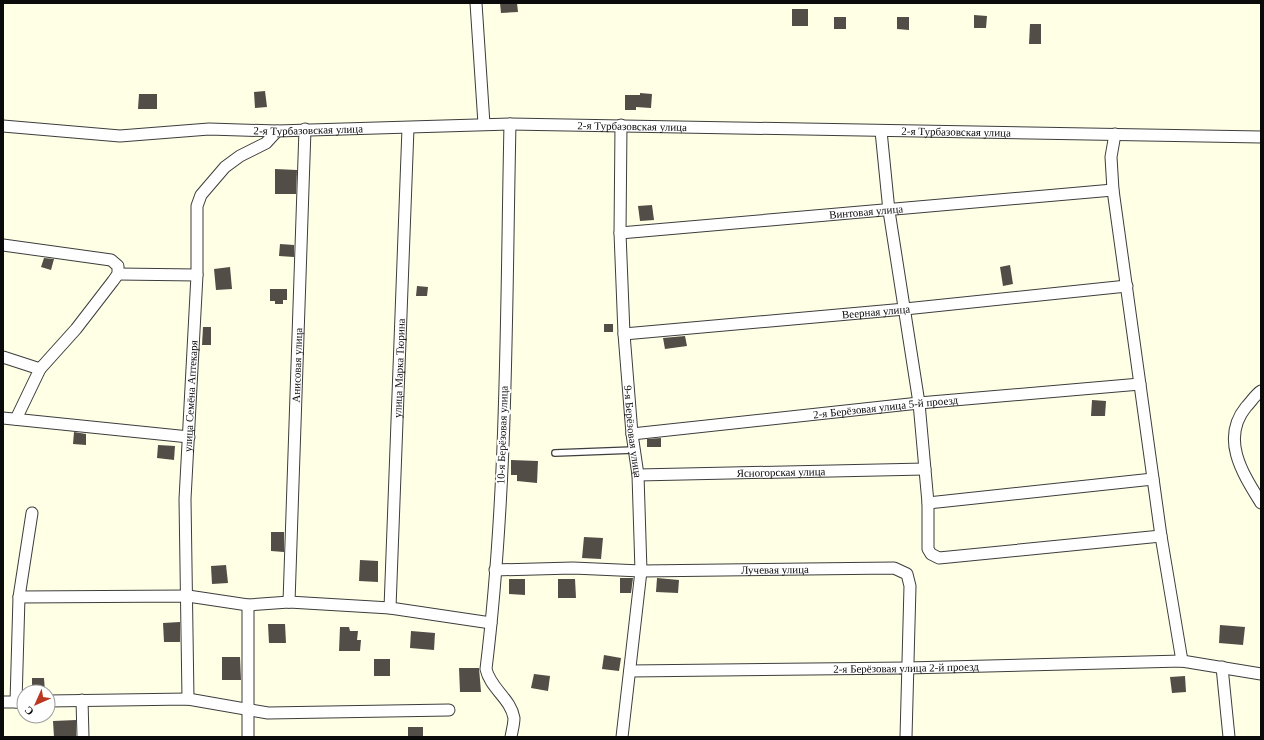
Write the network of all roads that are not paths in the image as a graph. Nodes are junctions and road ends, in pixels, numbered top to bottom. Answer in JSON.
{"nodes":[{"id":1,"x":476,"y":3,"type":"edge"},
{"id":2,"x":484,"y":124,"type":"junction"},
{"id":3,"x":510,"y":124,"type":"junction"},
{"id":4,"x":621,"y":125,"type":"junction"},
{"id":5,"x":3,"y":126,"type":"edge"},
{"id":6,"x":408,"y":128,"type":"junction"},
{"id":7,"x":305,"y":129,"type":"junction"},
{"id":8,"x":277,"y":131,"type":"junction"},
{"id":9,"x":881,"y":131,"type":"junction"},
{"id":10,"x":1115,"y":134,"type":"junction"},
{"id":11,"x":1261,"y":137,"type":"edge"},
{"id":12,"x":1112,"y":190,"type":"junction"},
{"id":13,"x":889,"y":211,"type":"junction"},
{"id":14,"x":620,"y":233,"type":"junction"},
{"id":15,"x":3,"y":245,"type":"edge"},
{"id":16,"x":118,"y":274,"type":"junction"},
{"id":17,"x":197,"y":275,"type":"junction"},
{"id":18,"x":1127,"y":286,"type":"junction"},
{"id":19,"x":905,"y":309,"type":"junction"},
{"id":20,"x":624,"y":334,"type":"junction"},
{"id":21,"x":3,"y":356,"type":"edge"},
{"id":22,"x":40,"y":369,"type":"junction"},
{"id":23,"x":1140,"y":384,"type":"junction"},
{"id":24,"x":1261,"y":391,"type":"edge"},
{"id":25,"x":919,"y":403,"type":"junction"},
{"id":26,"x":3,"y":418,"type":"edge"},
{"id":27,"x":16,"y":419,"type":"junction"},
{"id":28,"x":632,"y":434,"type":"junction"},
{"id":29,"x":189,"y":437,"type":"junction"},
{"id":30,"x":634,"y":450,"type":"junction"},
{"id":31,"x":555,"y":453,"type":"dead end"},
{"id":32,"x":925,"y":469,"type":"junction"},
{"id":33,"x":638,"y":475,"type":"junction"},
{"id":34,"x":1153,"y":479,"type":"junction"},
{"id":35,"x":1261,"y":503,"type":"edge"},
{"id":36,"x":928,"y":504,"type":"junction"},
{"id":37,"x":32,"y":513,"type":"dead end"},
{"id":38,"x":1161,"y":536,"type":"junction"},
{"id":39,"x":495,"y":570,"type":"junction"},
{"id":40,"x":641,"y":571,"type":"junction"},
{"id":41,"x":188,"y":596,"type":"junction"},
{"id":42,"x":19,"y":597,"type":"junction"},
{"id":43,"x":289,"y":602,"type":"junction"},
{"id":44,"x":248,"y":606,"type":"junction"},
{"id":45,"x":390,"y":608,"type":"junction"},
{"id":46,"x":491,"y":623,"type":"junction"},
{"id":47,"x":1182,"y":661,"type":"junction"},
{"id":48,"x":1222,"y":667,"type":"junction"},
{"id":49,"x":907,"y":668,"type":"junction"},
{"id":50,"x":630,"y":671,"type":"junction"},
{"id":51,"x":1261,"y":674,"type":"edge"},
{"id":52,"x":20,"y":684,"type":"edge"},
{"id":53,"x":188,"y":699,"type":"junction"},
{"id":54,"x":82,"y":700,"type":"junction"},
{"id":55,"x":56,"y":701,"type":"edge"},
{"id":56,"x":3,"y":702,"type":"edge"},
{"id":57,"x":16,"y":702,"type":"edge"},
{"id":58,"x":248,"y":710,"type":"junction"},
{"id":59,"x":449,"y":710,"type":"dead end"},
{"id":60,"x":83,"y":737,"type":"edge"},
{"id":61,"x":248,"y":737,"type":"edge"},
{"id":62,"x":511,"y":737,"type":"edge"},
{"id":63,"x":622,"y":737,"type":"edge"},
{"id":64,"x":906,"y":737,"type":"edge"},
{"id":65,"x":1229,"y":737,"type":"edge"}],
"edges":[{"from":1,"to":2,"type":"street"},
{"from":2,"to":3,"type":"street","name":"2-я Турбазовская улица"},
{"from":2,"to":6,"type":"street","name":"2-я Турбазовская улица"},
{"from":3,"to":4,"type":"street","name":"2-я Турбазовская улица"},
{"from":3,"to":39,"type":"street","name":"10-я Берёзовая улица"},
{"from":4,"to":9,"type":"street","name":"2-я Турбазовская улица"},
{"from":4,"to":14,"type":"street","name":"9-я Берёзовая улица"},
{"from":5,"to":8,"type":"street","name":"2-я Турбазовская улица"},
{"from":6,"to":7,"type":"street","name":"2-я Турбазовская улица"},
{"from":6,"to":45,"type":"street","name":"улица Марка Тюрина"},
{"from":7,"to":8,"type":"street","name":"2-я Турбазовская улица"},
{"from":7,"to":43,"type":"street","name":"Анисовая улица"},
{"from":8,"to":17,"type":"street","name":"улица Семёна Аптекаря"},
{"from":9,"to":10,"type":"street","name":"2-я Турбазовская улица"},
{"from":9,"to":13,"type":"street"},
{"from":10,"to":11,"type":"street","name":"2-я Турбазовская улица"},
{"from":10,"to":12,"type":"street"},
{"from":12,"to":13,"type":"street","name":"Винтовая улица"},
{"from":12,"to":18,"type":"street"},
{"from":13,"to":14,"type":"street","name":"Винтовая улица"},
{"from":13,"to":19,"type":"street"},
{"from":14,"to":20,"type":"street","name":"9-я Берёзовая улица"},
{"from":15,"to":16,"type":"street"},
{"from":16,"to":17,"type":"street"},
{"from":16,"to":22,"type":"street"},
{"from":17,"to":29,"type":"street","name":"улица Семёна Аптекаря"},
{"from":18,"to":19,"type":"street","name":"Веерная улица"},
{"from":18,"to":23,"type":"street"},
{"from":19,"to":20,"type":"street","name":"Веерная улица"},
{"from":19,"to":25,"type":"street"},
{"from":20,"to":28,"type":"street","name":"9-я Берёзовая улица"},
{"from":21,"to":22,"type":"street"},
{"from":22,"to":27,"type":"street"},
{"from":23,"to":25,"type":"street","name":"2-я Берёзовая улица 5-й проезд"},
{"from":23,"to":34,"type":"street"},
{"from":24,"to":35,"type":"street"},
{"from":25,"to":28,"type":"street","name":"2-я Берёзовая улица 5-й проезд"},
{"from":25,"to":32,"type":"street"},
{"from":26,"to":27,"type":"street"},
{"from":27,"to":29,"type":"street"},
{"from":28,"to":30,"type":"street","name":"9-я Берёзовая улица"},
{"from":29,"to":41,"type":"street","name":"улица Семёна Аптекаря"},
{"from":30,"to":31,"type":"lane"},
{"from":30,"to":33,"type":"street","name":"9-я Берёзовая улица"},
{"from":32,"to":33,"type":"street","name":"Ясногорская улица"},
{"from":32,"to":36,"type":"street"},
{"from":33,"to":40,"type":"street","name":"9-я Берёзовая улица"},
{"from":34,"to":36,"type":"street"},
{"from":34,"to":38,"type":"street"},
{"from":36,"to":38,"type":"street"},
{"from":37,"to":42,"type":"street"},
{"from":38,"to":47,"type":"street"},
{"from":39,"to":40,"type":"street","name":"Лучевая улица"},
{"from":39,"to":46,"type":"street","name":"10-я Берёзовая улица"},
{"from":40,"to":49,"type":"street","name":"Лучевая улица"},
{"from":40,"to":50,"type":"street","name":"9-я Берёзовая улица"},
{"from":41,"to":42,"type":"street"},
{"from":41,"to":44,"type":"street"},
{"from":41,"to":53,"type":"street","name":"улица Семёна Аптекаря"},
{"from":42,"to":52,"type":"street"},
{"from":43,"to":44,"type":"street"},
{"from":43,"to":45,"type":"street"},
{"from":44,"to":58,"type":"street"},
{"from":45,"to":46,"type":"street"},
{"from":46,"to":62,"type":"street","name":"10-я Берёзовая улица"},
{"from":47,"to":48,"type":"street","name":"2-я Берёзовая улица 2-й проезд"},
{"from":47,"to":49,"type":"street","name":"2-я Берёзовая улица 2-й проезд"},
{"from":48,"to":51,"type":"street","name":"2-я Берёзовая улица 2-й проезд"},
{"from":48,"to":65,"type":"street"},
{"from":49,"to":50,"type":"street","name":"2-я Берёзовая улица 2-й проезд"},
{"from":49,"to":64,"type":"street"},
{"from":50,"to":63,"type":"street","name":"9-я Берёзовая улица"},
{"from":53,"to":54,"type":"street"},
{"from":53,"to":58,"type":"street"},
{"from":54,"to":55,"type":"street"},
{"from":54,"to":60,"type":"street"},
{"from":56,"to":57,"type":"street"},
{"from":58,"to":59,"type":"street"},
{"from":58,"to":61,"type":"street"}]}
